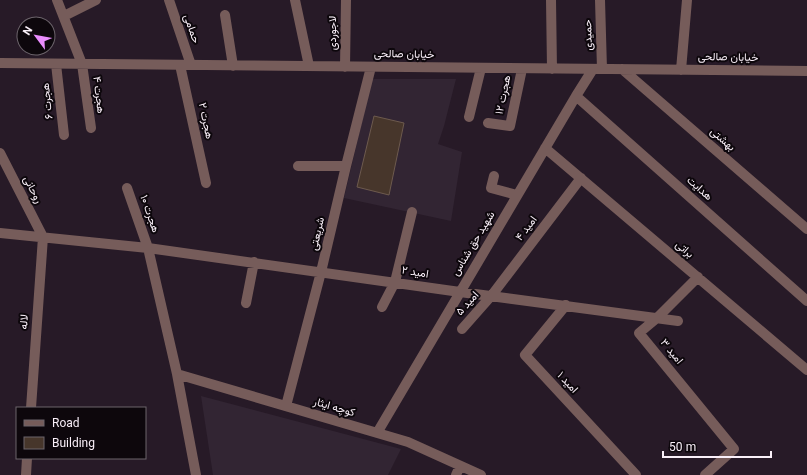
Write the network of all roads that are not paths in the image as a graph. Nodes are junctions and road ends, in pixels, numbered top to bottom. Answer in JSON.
{"nodes":[{"id":1,"x":57,"y":0,"type":"edge"},
{"id":2,"x":96,"y":0,"type":"edge"},
{"id":3,"x":169,"y":0,"type":"edge"},
{"id":4,"x":295,"y":0,"type":"edge"},
{"id":5,"x":346,"y":0,"type":"edge"},
{"id":6,"x":551,"y":0,"type":"edge"},
{"id":7,"x":600,"y":0,"type":"edge"},
{"id":8,"x":687,"y":0,"type":"edge"},
{"id":9,"x":225,"y":15,"type":"dead end"},
{"id":10,"x":64,"y":16,"type":"junction"},
{"id":11,"x":0,"y":64,"type":"edge"},
{"id":12,"x":56,"y":64,"type":"junction"},
{"id":13,"x":82,"y":64,"type":"junction"},
{"id":14,"x":180,"y":65,"type":"junction"},
{"id":15,"x":191,"y":65,"type":"junction"},
{"id":16,"x":233,"y":66,"type":"junction"},
{"id":17,"x":309,"y":66,"type":"junction"},
{"id":18,"x":345,"y":67,"type":"junction"},
{"id":19,"x":371,"y":67,"type":"junction"},
{"id":20,"x":481,"y":68,"type":"junction"},
{"id":21,"x":522,"y":68,"type":"junction"},
{"id":22,"x":552,"y":69,"type":"junction"},
{"id":23,"x":598,"y":69,"type":"junction"},
{"id":24,"x":622,"y":69,"type":"junction"},
{"id":25,"x":681,"y":70,"type":"junction"},
{"id":26,"x":807,"y":71,"type":"edge"},
{"id":27,"x":576,"y":96,"type":"junction"},
{"id":28,"x":469,"y":118,"type":"dead end"},
{"id":29,"x":488,"y":123,"type":"dead end"},
{"id":30,"x":91,"y":128,"type":"dead end"},
{"id":31,"x":64,"y":135,"type":"dead end"},
{"id":32,"x":545,"y":148,"type":"junction"},
{"id":33,"x":0,"y":153,"type":"edge"},
{"id":34,"x":298,"y":166,"type":"dead end"},
{"id":35,"x":346,"y":166,"type":"junction"},
{"id":36,"x":494,"y":176,"type":"dead end"},
{"id":37,"x":581,"y":178,"type":"junction"},
{"id":38,"x":206,"y":182,"type":"dead end"},
{"id":39,"x":127,"y":188,"type":"dead end"},
{"id":40,"x":517,"y":195,"type":"junction"},
{"id":41,"x":412,"y":212,"type":"dead end"},
{"id":42,"x":807,"y":229,"type":"edge"},
{"id":43,"x":0,"y":233,"type":"edge"},
{"id":44,"x":43,"y":237,"type":"junction"},
{"id":45,"x":148,"y":248,"type":"junction"},
{"id":46,"x":254,"y":262,"type":"junction"},
{"id":47,"x":321,"y":272,"type":"junction"},
{"id":48,"x":698,"y":277,"type":"junction"},
{"id":49,"x":396,"y":282,"type":"junction"},
{"id":50,"x":460,"y":292,"type":"junction"},
{"id":51,"x":492,"y":295,"type":"junction"},
{"id":52,"x":807,"y":301,"type":"edge"},
{"id":53,"x":246,"y":303,"type":"dead end"},
{"id":54,"x":566,"y":305,"type":"junction"},
{"id":55,"x":382,"y":307,"type":"dead end"},
{"id":56,"x":657,"y":318,"type":"junction"},
{"id":57,"x":678,"y":321,"type":"dead end"},
{"id":58,"x":462,"y":329,"type":"dead end"},
{"id":59,"x":807,"y":370,"type":"edge"},
{"id":60,"x":177,"y":374,"type":"junction"},
{"id":61,"x":286,"y":406,"type":"junction"},
{"id":62,"x":31,"y":407,"type":"edge"},
{"id":63,"x":377,"y":433,"type":"junction"},
{"id":64,"x":27,"y":459,"type":"edge"},
{"id":65,"x":458,"y":470,"type":"edge"},
{"id":66,"x":26,"y":475,"type":"edge"},
{"id":67,"x":196,"y":475,"type":"edge"},
{"id":68,"x":481,"y":475,"type":"edge"},
{"id":69,"x":636,"y":475,"type":"edge"},
{"id":70,"x":705,"y":475,"type":"edge"}],
"edges":[{"from":1,"to":10,"type":"street","name":"هجرت ۴"},
{"from":2,"to":10,"type":"street"},
{"from":3,"to":15,"type":"street","name":"حمامی"},
{"from":4,"to":17,"type":"street"},
{"from":5,"to":18,"type":"street","name":"لاجوردی"},
{"from":6,"to":22,"type":"street"},
{"from":7,"to":23,"type":"street","name":"حمیدی"},
{"from":8,"to":25,"type":"street"},
{"from":9,"to":16,"type":"street"},
{"from":10,"to":13,"type":"street","name":"هجرت ۴"},
{"from":11,"to":12,"type":"street","name":"خیابان صالحی"},
{"from":12,"to":13,"type":"street","name":"خیابان صالحی"},
{"from":12,"to":31,"type":"street","name":"هجرت ۶"},
{"from":13,"to":14,"type":"street","name":"خیابان صالحی"},
{"from":13,"to":30,"type":"street","name":"هجرت ۴"},
{"from":14,"to":15,"type":"street","name":"خیابان صالحی"},
{"from":14,"to":38,"type":"street","name":"هجرت ۲"},
{"from":15,"to":16,"type":"street","name":"خیابان صالحی"},
{"from":16,"to":17,"type":"street","name":"خیابان صالحی"},
{"from":17,"to":18,"type":"street","name":"خیابان صالحی"},
{"from":18,"to":19,"type":"street","name":"خیابان صالحی"},
{"from":19,"to":20,"type":"street","name":"خیابان صالحی"},
{"from":19,"to":35,"type":"street","name":"شریعتی"},
{"from":20,"to":21,"type":"street","name":"خیابان صالحی"},
{"from":20,"to":28,"type":"street"},
{"from":21,"to":22,"type":"street","name":"خیابان صالحی"},
{"from":21,"to":29,"type":"street","name":"هجرت ۱۲"},
{"from":22,"to":23,"type":"street","name":"خیابان صالحی"},
{"from":23,"to":24,"type":"street","name":"خیابان صالحی"},
{"from":23,"to":27,"type":"street","name":"شهید حق شناس"},
{"from":24,"to":25,"type":"street","name":"خیابان صالحی"},
{"from":24,"to":42,"type":"street","name":"بهشتی"},
{"from":25,"to":26,"type":"street","name":"خیابان صالحی"},
{"from":27,"to":32,"type":"street","name":"شهید حق شناس"},
{"from":27,"to":52,"type":"street","name":"هدایت"},
{"from":32,"to":37,"type":"street","name":"براتی"},
{"from":32,"to":40,"type":"street","name":"شهید حق شناس"},
{"from":33,"to":44,"type":"street","name":"روحانی"},
{"from":34,"to":35,"type":"street"},
{"from":35,"to":47,"type":"street","name":"شریعتی"},
{"from":36,"to":40,"type":"street"},
{"from":37,"to":48,"type":"street","name":"براتی"},
{"from":37,"to":51,"type":"street","name":"امید ۴"},
{"from":39,"to":45,"type":"street","name":"هجرت ۱۰"},
{"from":40,"to":50,"type":"street","name":"شهید حق شناس"},
{"from":41,"to":49,"type":"street"},
{"from":43,"to":44,"type":"street"},
{"from":44,"to":45,"type":"street"},
{"from":44,"to":62,"type":"street","name":"لاله"},
{"from":45,"to":46,"type":"street","name":"امید ۲"},
{"from":45,"to":60,"type":"street","name":"هجرت ۱۰"},
{"from":46,"to":47,"type":"street","name":"امید ۲"},
{"from":46,"to":53,"type":"street"},
{"from":47,"to":49,"type":"street","name":"امید ۲"},
{"from":47,"to":61,"type":"street","name":"شریعتی"},
{"from":48,"to":56,"type":"street","name":"امید ۳"},
{"from":48,"to":59,"type":"street","name":"براتی"},
{"from":49,"to":50,"type":"street","name":"امید ۲"},
{"from":49,"to":55,"type":"street"},
{"from":50,"to":51,"type":"street","name":"امید ۲"},
{"from":50,"to":63,"type":"street","name":"شهید حق شناس"},
{"from":51,"to":54,"type":"street","name":"امید ۲"},
{"from":51,"to":58,"type":"street","name":"امید ۵"},
{"from":54,"to":56,"type":"street","name":"امید ۲"},
{"from":54,"to":69,"type":"street","name":"امید ۱"},
{"from":56,"to":57,"type":"street","name":"امید ۲"},
{"from":56,"to":70,"type":"street","name":"امید ۳"},
{"from":60,"to":61,"type":"street","name":"کوچه ایثار"},
{"from":60,"to":67,"type":"street","name":"هجرت ۱۰"},
{"from":61,"to":63,"type":"street","name":"کوچه ایثار"},
{"from":63,"to":65,"type":"street","name":"کوچه ایثار"},
{"from":64,"to":66,"type":"street"},
{"from":65,"to":68,"type":"street","name":"کوچه ایثار"}]}
